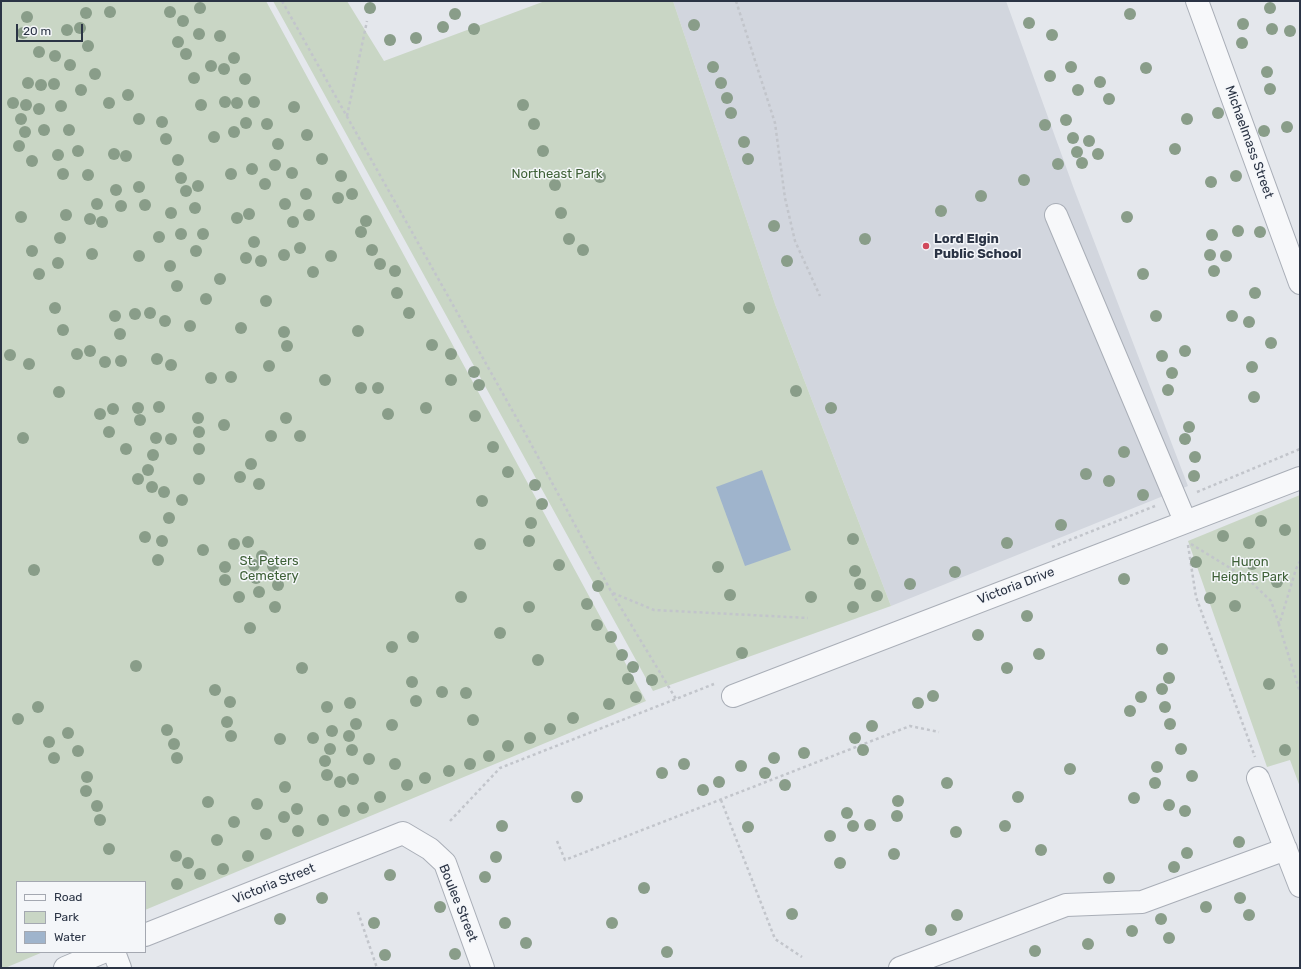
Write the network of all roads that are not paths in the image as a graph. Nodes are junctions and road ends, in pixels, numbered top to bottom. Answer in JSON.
{"nodes":[{"id":1,"x":1197,"y":1,"type":"edge"},
{"id":2,"x":1056,"y":215,"type":"dead end"},
{"id":3,"x":1300,"y":283,"type":"edge"},
{"id":4,"x":1300,"y":478,"type":"edge"},
{"id":5,"x":1185,"y":522,"type":"junction"},
{"id":6,"x":733,"y":696,"type":"dead end"},
{"id":7,"x":1258,"y":771,"type":"road end"},
{"id":8,"x":403,"y":833,"type":"joint"},
{"id":9,"x":1286,"y":849,"type":"junction"},
{"id":10,"x":1300,"y":886,"type":"edge"},
{"id":11,"x":146,"y":935,"type":"edge"},
{"id":12,"x":101,"y":953,"type":"edge"},
{"id":13,"x":114,"y":953,"type":"edge"},
{"id":14,"x":65,"y":968,"type":"edge"},
{"id":15,"x":120,"y":968,"type":"edge"},
{"id":16,"x":483,"y":968,"type":"edge"},
{"id":17,"x":900,"y":968,"type":"edge"}],
"edges":[{"from":1,"to":3,"type":"street","name":"Michaelmass Street"},
{"from":2,"to":5,"type":"street"},
{"from":4,"to":5,"type":"street","name":"Victoria Drive"},
{"from":5,"to":6,"type":"street","name":"Victoria Drive"},
{"from":7,"to":9,"type":"street"},
{"from":8,"to":11,"type":"street","name":"Victoria Street"},
{"from":8,"to":16,"type":"street","name":"Boulee Street"},
{"from":9,"to":10,"type":"street"},
{"from":9,"to":17,"type":"street"},
{"from":12,"to":14,"type":"street"},
{"from":13,"to":15,"type":"street"}]}
